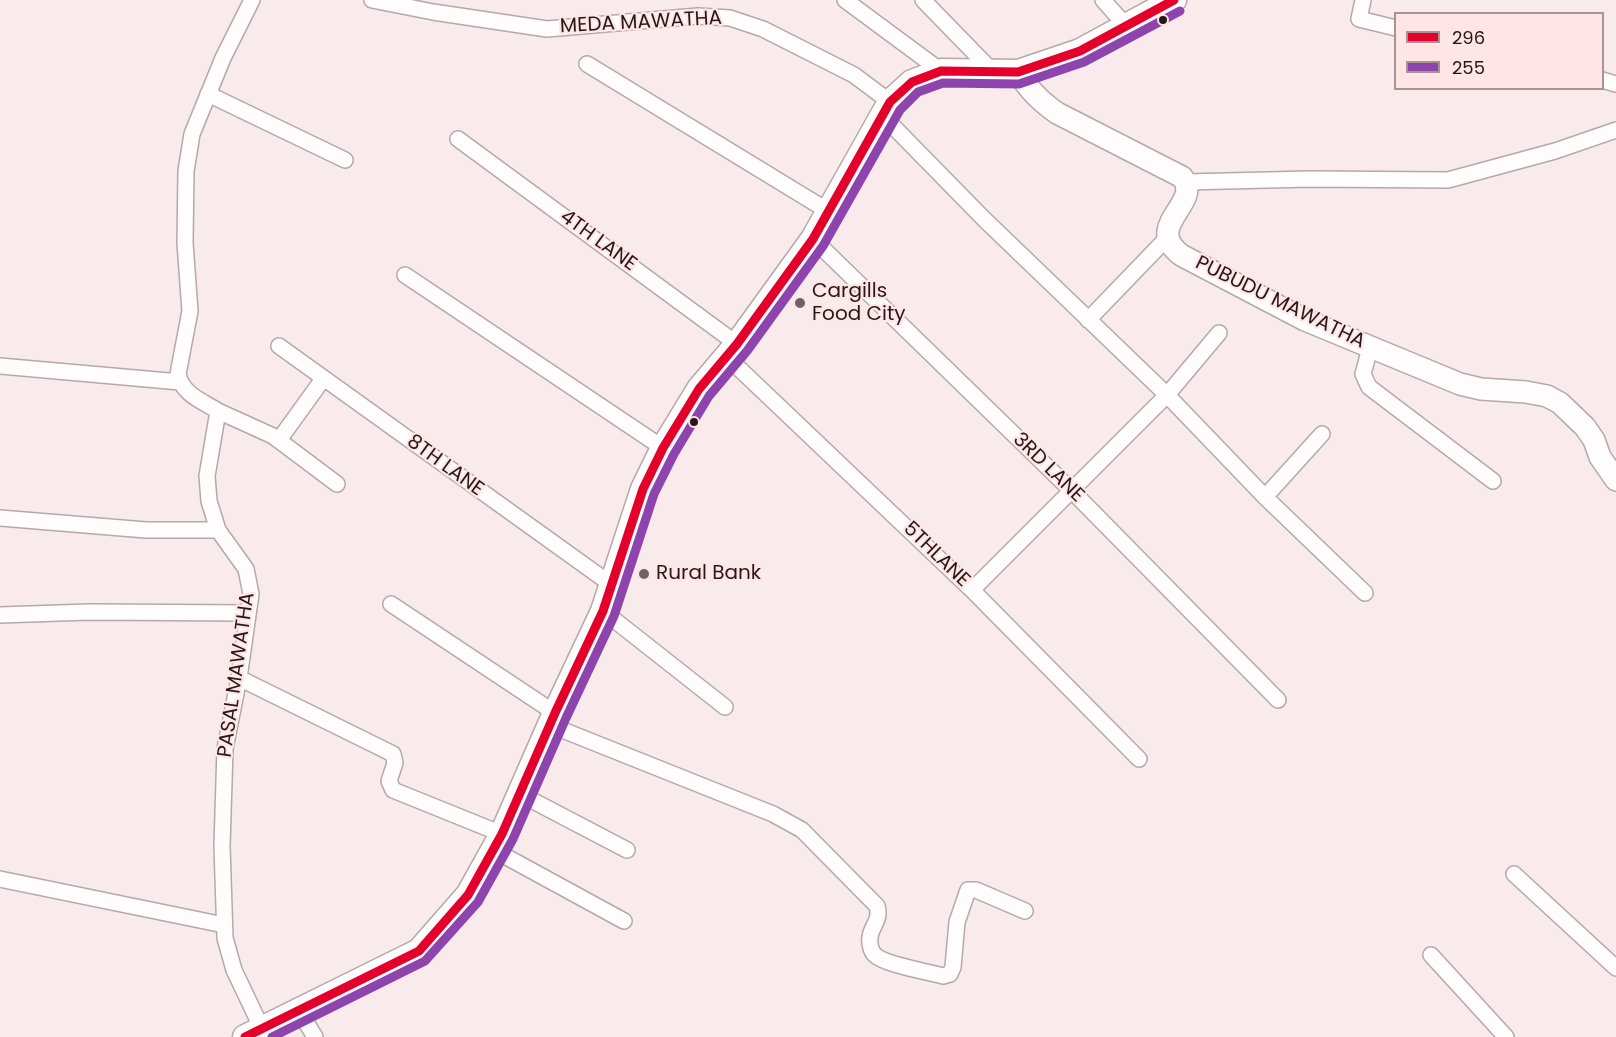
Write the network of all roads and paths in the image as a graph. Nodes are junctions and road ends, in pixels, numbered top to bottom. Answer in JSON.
{"nodes":[{"id":1,"x":252,"y":0,"type":"edge"},
{"id":2,"x":372,"y":0,"type":"edge"},
{"id":3,"x":845,"y":0,"type":"edge"},
{"id":4,"x":923,"y":0,"type":"edge"},
{"id":5,"x":1103,"y":0,"type":"edge"},
{"id":6,"x":1174,"y":0,"type":"edge"},
{"id":7,"x":1363,"y":0,"type":"edge"},
{"id":8,"x":1127,"y":27,"type":"junction"},
{"id":9,"x":1394,"y":28,"type":"edge"},
{"id":10,"x":588,"y":64,"type":"dead end"},
{"id":11,"x":941,"y":71,"type":"junction"},
{"id":12,"x":1018,"y":72,"type":"junction"},
{"id":13,"x":994,"y":73,"type":"junction"},
{"id":14,"x":208,"y":94,"type":"junction"},
{"id":15,"x":886,"y":108,"type":"junction"},
{"id":16,"x":1616,"y":130,"type":"edge"},
{"id":17,"x":458,"y":139,"type":"dead end"},
{"id":18,"x":345,"y":160,"type":"dead end"},
{"id":19,"x":1186,"y":182,"type":"junction"},
{"id":20,"x":828,"y":211,"type":"junction"},
{"id":21,"x":1168,"y":237,"type":"junction"},
{"id":22,"x":813,"y":239,"type":"junction"},
{"id":23,"x":405,"y":275,"type":"dead end"},
{"id":24,"x":1088,"y":320,"type":"junction"},
{"id":25,"x":1219,"y":333,"type":"dead end"},
{"id":26,"x":279,"y":346,"type":"dead end"},
{"id":27,"x":1371,"y":348,"type":"junction"},
{"id":28,"x":732,"y":350,"type":"junction"},
{"id":29,"x":0,"y":366,"type":"edge"},
{"id":30,"x":323,"y":379,"type":"junction"},
{"id":31,"x":180,"y":382,"type":"junction"},
{"id":32,"x":1167,"y":395,"type":"junction"},
{"id":33,"x":218,"y":411,"type":"junction"},
{"id":34,"x":1322,"y":434,"type":"dead end"},
{"id":35,"x":279,"y":440,"type":"junction"},
{"id":36,"x":663,"y":448,"type":"junction"},
{"id":37,"x":1616,"y":480,"type":"edge"},
{"id":38,"x":1493,"y":481,"type":"dead end"},
{"id":39,"x":337,"y":484,"type":"dead end"},
{"id":40,"x":1072,"y":491,"type":"junction"},
{"id":41,"x":1265,"y":497,"type":"junction"},
{"id":42,"x":0,"y":518,"type":"edge"},
{"id":43,"x":218,"y":530,"type":"junction"},
{"id":44,"x":612,"y":585,"type":"junction"},
{"id":45,"x":972,"y":590,"type":"junction"},
{"id":46,"x":1365,"y":593,"type":"dead end"},
{"id":47,"x":391,"y":603,"type":"dead end"},
{"id":48,"x":603,"y":610,"type":"junction"},
{"id":49,"x":248,"y":613,"type":"junction"},
{"id":50,"x":0,"y":615,"type":"edge"},
{"id":51,"x":239,"y":678,"type":"junction"},
{"id":52,"x":1278,"y":700,"type":"dead end"},
{"id":53,"x":725,"y":707,"type":"dead end"},
{"id":54,"x":552,"y":719,"type":"junction"},
{"id":55,"x":1139,"y":759,"type":"dead end"},
{"id":56,"x":520,"y":794,"type":"junction"},
{"id":57,"x":497,"y":841,"type":"junction"},
{"id":58,"x":627,"y":850,"type":"dead end"},
{"id":59,"x":1514,"y":874,"type":"dead end"},
{"id":60,"x":0,"y":879,"type":"edge"},
{"id":61,"x":1025,"y":911,"type":"dead end"},
{"id":62,"x":624,"y":921,"type":"dead end"},
{"id":63,"x":224,"y":925,"type":"junction"},
{"id":64,"x":1431,"y":955,"type":"dead end"},
{"id":65,"x":1616,"y":968,"type":"edge"},
{"id":66,"x":298,"y":1009,"type":"junction"},
{"id":67,"x":253,"y":1033,"type":"edge"},
{"id":68,"x":315,"y":1037,"type":"edge"},
{"id":69,"x":1506,"y":1037,"type":"edge"}],
"edges":[{"from":1,"to":14,"type":"street"},
{"from":2,"to":15,"type":"street","name":"MEDA MAWATHA"},
{"from":3,"to":11,"type":"street"},
{"from":4,"to":13,"type":"street"},
{"from":5,"to":8,"type":"street"},
{"from":6,"to":8,"type":"main road"},
{"from":7,"to":9,"type":"street"},
{"from":8,"to":12,"type":"main road"},
{"from":10,"to":20,"type":"street"},
{"from":11,"to":13,"type":"main road"},
{"from":11,"to":15,"type":"main road"},
{"from":12,"to":13,"type":"main road"},
{"from":12,"to":19,"type":"street"},
{"from":14,"to":18,"type":"street"},
{"from":14,"to":31,"type":"street"},
{"from":15,"to":20,"type":"main road"},
{"from":15,"to":24,"type":"street","name":"MEDA MAWATHA"},
{"from":16,"to":19,"type":"street"},
{"from":17,"to":28,"type":"street","name":"4TH LANE"},
{"from":19,"to":21,"type":"street"},
{"from":20,"to":22,"type":"main road"},
{"from":21,"to":24,"type":"street"},
{"from":21,"to":27,"type":"street","name":"PUBUDU MAWATHA"},
{"from":22,"to":28,"type":"main road"},
{"from":22,"to":40,"type":"street","name":"3RD LANE"},
{"from":23,"to":36,"type":"street"},
{"from":24,"to":32,"type":"street","name":"MEDA MAWATHA"},
{"from":25,"to":32,"type":"street"},
{"from":26,"to":30,"type":"street","name":"8TH LANE"},
{"from":27,"to":37,"type":"street","name":"PUBUDU MAWATHA"},
{"from":27,"to":38,"type":"street"},
{"from":28,"to":36,"type":"main road"},
{"from":28,"to":45,"type":"street","name":"5THLANE"},
{"from":29,"to":31,"type":"street"},
{"from":30,"to":35,"type":"street"},
{"from":30,"to":44,"type":"street","name":"8TH LANE"},
{"from":31,"to":33,"type":"street"},
{"from":32,"to":40,"type":"street"},
{"from":32,"to":41,"type":"street","name":"MEDA MAWATHA"},
{"from":33,"to":35,"type":"street"},
{"from":33,"to":43,"type":"street","name":"PASAL MAWATHA"},
{"from":34,"to":41,"type":"street"},
{"from":35,"to":39,"type":"street"},
{"from":36,"to":44,"type":"main road"},
{"from":40,"to":45,"type":"street"},
{"from":40,"to":52,"type":"street","name":"3RD LANE"},
{"from":41,"to":46,"type":"street","name":"MEDA MAWATHA"},
{"from":42,"to":43,"type":"street"},
{"from":43,"to":49,"type":"street","name":"PASAL MAWATHA"},
{"from":44,"to":48,"type":"main road"},
{"from":45,"to":55,"type":"street","name":"5THLANE"},
{"from":47,"to":54,"type":"street"},
{"from":48,"to":53,"type":"street"},
{"from":48,"to":54,"type":"main road"},
{"from":49,"to":50,"type":"street"},
{"from":49,"to":51,"type":"street","name":"PASAL MAWATHA"},
{"from":51,"to":57,"type":"street"},
{"from":51,"to":63,"type":"street","name":"PASAL MAWATHA"},
{"from":54,"to":56,"type":"main road"},
{"from":54,"to":61,"type":"street"},
{"from":56,"to":57,"type":"main road"},
{"from":56,"to":58,"type":"street"},
{"from":57,"to":62,"type":"street"},
{"from":57,"to":66,"type":"main road"},
{"from":59,"to":65,"type":"street"},
{"from":60,"to":63,"type":"street"},
{"from":63,"to":67,"type":"street","name":"PASAL MAWATHA"},
{"from":64,"to":69,"type":"street"},
{"from":66,"to":67,"type":"main road"},
{"from":66,"to":68,"type":"street"}]}
